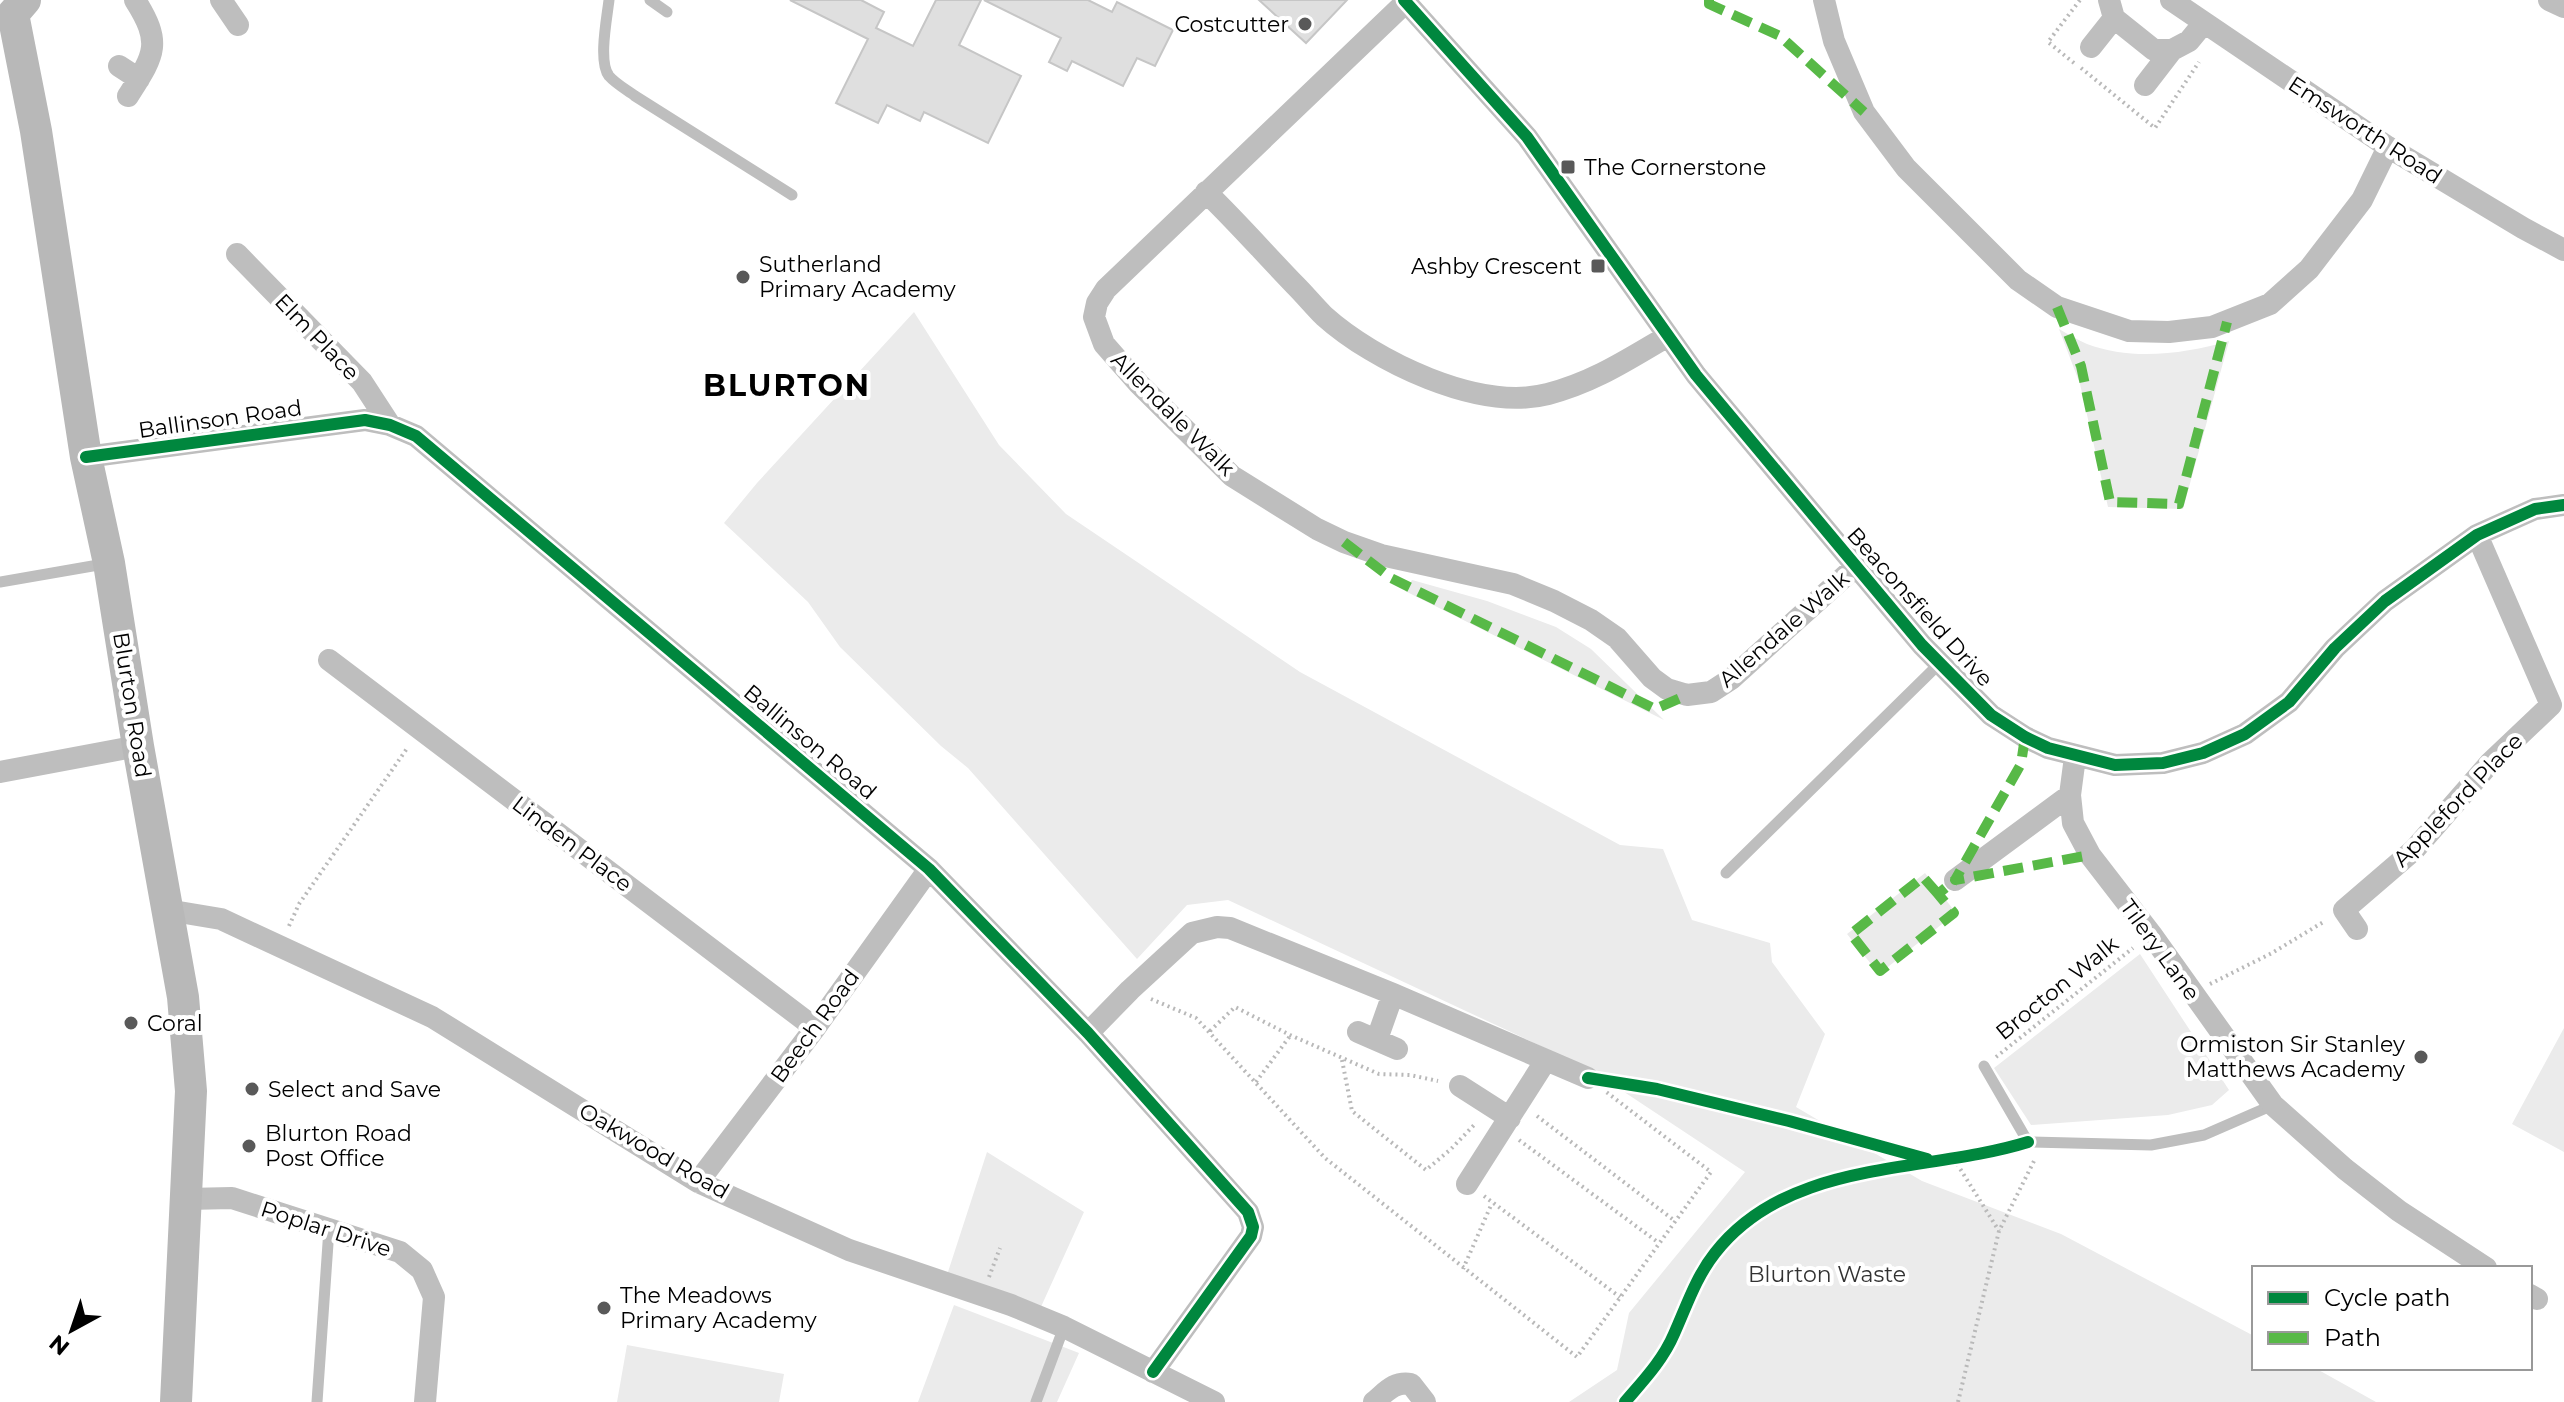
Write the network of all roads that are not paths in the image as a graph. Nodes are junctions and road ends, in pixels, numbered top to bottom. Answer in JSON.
{"nodes":[{"id":1,"x":135,"y":0,"type":"edge"},
{"id":2,"x":221,"y":0,"type":"edge"},
{"id":3,"x":609,"y":0,"type":"edge"},
{"id":4,"x":650,"y":0,"type":"edge"},
{"id":5,"x":1824,"y":0,"type":"edge"},
{"id":6,"x":2171,"y":0,"type":"edge"},
{"id":7,"x":2549,"y":0,"type":"edge"},
{"id":8,"x":1405,"y":1,"type":"edge"},
{"id":9,"x":2564,"y":7,"type":"edge"},
{"id":10,"x":13,"y":9,"type":"edge"},
{"id":11,"x":2112,"y":9,"type":"edge"},
{"id":12,"x":667,"y":12,"type":"dead end"},
{"id":13,"x":2203,"y":24,"type":"junction"},
{"id":14,"x":238,"y":25,"type":"dead end"},
{"id":15,"x":2091,"y":47,"type":"dead end"},
{"id":16,"x":2172,"y":50,"type":"junction"},
{"id":17,"x":119,"y":66,"type":"dead end"},
{"id":18,"x":2145,"y":85,"type":"dead end"},
{"id":19,"x":2388,"y":147,"type":"junction"},
{"id":20,"x":1206,"y":192,"type":"junction"},
{"id":21,"x":792,"y":195,"type":"dead end"},
{"id":22,"x":2564,"y":250,"type":"edge"},
{"id":23,"x":237,"y":254,"type":"dead end"},
{"id":24,"x":1668,"y":336,"type":"junction"},
{"id":25,"x":390,"y":425,"type":"junction"},
{"id":26,"x":86,"y":457,"type":"junction"},
{"id":27,"x":2564,"y":505,"type":"edge"},
{"id":28,"x":2477,"y":535,"type":"junction"},
{"id":29,"x":109,"y":563,"type":"junction"},
{"id":30,"x":1855,"y":567,"type":"junction"},
{"id":31,"x":0,"y":582,"type":"edge"},
{"id":32,"x":329,"y":660,"type":"dead end"},
{"id":33,"x":1940,"y":663,"type":"junction"},
{"id":34,"x":2558,"y":706,"type":"edge"},
{"id":35,"x":138,"y":746,"type":"junction"},
{"id":36,"x":2075,"y":757,"type":"junction"},
{"id":37,"x":0,"y":772,"type":"edge"},
{"id":38,"x":2070,"y":795,"type":"junction"},
{"id":39,"x":929,"y":869,"type":"junction"},
{"id":40,"x":1726,"y":873,"type":"dead end"},
{"id":41,"x":1955,"y":880,"type":"dead end"},
{"id":42,"x":167,"y":910,"type":"junction"},
{"id":43,"x":2350,"y":919,"type":"road end"},
{"id":44,"x":1393,"y":994,"type":"junction"},
{"id":45,"x":815,"y":1028,"type":"junction"},
{"id":46,"x":1088,"y":1033,"type":"junction"},
{"id":47,"x":1377,"y":1040,"type":"dead end"},
{"id":48,"x":1546,"y":1060,"type":"junction"},
{"id":49,"x":1984,"y":1066,"type":"road end"},
{"id":50,"x":1588,"y":1078,"type":"dead end"},
{"id":51,"x":1460,"y":1086,"type":"road end"},
{"id":52,"x":2273,"y":1105,"type":"junction"},
{"id":53,"x":1506,"y":1114,"type":"junction"},
{"id":54,"x":698,"y":1182,"type":"junction"},
{"id":55,"x":1467,"y":1184,"type":"road end"},
{"id":56,"x":187,"y":1199,"type":"junction"},
{"id":57,"x":329,"y":1229,"type":"junction"},
{"id":58,"x":2483,"y":1266,"type":"edge"},
{"id":59,"x":1064,"y":1327,"type":"junction"},
{"id":60,"x":1153,"y":1372,"type":"junction"},
{"id":61,"x":176,"y":1402,"type":"edge"},
{"id":62,"x":317,"y":1402,"type":"edge"},
{"id":63,"x":425,"y":1402,"type":"edge"},
{"id":64,"x":1036,"y":1402,"type":"edge"},
{"id":65,"x":1214,"y":1402,"type":"edge"},
{"id":66,"x":1374,"y":1402,"type":"edge"},
{"id":67,"x":1425,"y":1402,"type":"edge"}],
"edges":[{"from":1,"to":17,"type":"street"},
{"from":2,"to":14,"type":"street"},
{"from":3,"to":21,"type":"lane"},
{"from":4,"to":12,"type":"lane"},
{"from":5,"to":19,"type":"street"},
{"from":6,"to":13,"type":"street","name":"Emsworth Road"},
{"from":7,"to":9,"type":"street"},
{"from":8,"to":20,"type":"street","name":"Allendale Walk"},
{"from":8,"to":24,"type":"street","name":"Beaconsfield Drive"},
{"from":10,"to":26,"type":"street","name":"Blurton Road"},
{"from":11,"to":15,"type":"street"},
{"from":11,"to":16,"type":"street"},
{"from":13,"to":16,"type":"street"},
{"from":13,"to":19,"type":"street","name":"Emsworth Road"},
{"from":16,"to":18,"type":"street"},
{"from":19,"to":22,"type":"street","name":"Emsworth Road"},
{"from":20,"to":24,"type":"street"},
{"from":20,"to":30,"type":"street","name":"Allendale Walk"},
{"from":23,"to":25,"type":"street","name":"Elm Place"},
{"from":24,"to":30,"type":"street","name":"Beaconsfield Drive"},
{"from":25,"to":26,"type":"street","name":"Ballinson Road"},
{"from":25,"to":39,"type":"street","name":"Ballinson Road"},
{"from":26,"to":29,"type":"street","name":"Blurton Road"},
{"from":27,"to":28,"type":"street","name":"Beaconsfield Drive"},
{"from":28,"to":34,"type":"street"},
{"from":28,"to":36,"type":"street","name":"Beaconsfield Drive"},
{"from":29,"to":31,"type":"lane"},
{"from":29,"to":35,"type":"street","name":"Blurton Road"},
{"from":30,"to":33,"type":"street","name":"Beaconsfield Drive"},
{"from":32,"to":45,"type":"street","name":"Linden Place"},
{"from":33,"to":36,"type":"street","name":"Beaconsfield Drive"},
{"from":33,"to":40,"type":"lane"},
{"from":34,"to":43,"type":"street","name":"Appleford Place"},
{"from":35,"to":37,"type":"street"},
{"from":35,"to":42,"type":"street","name":"Blurton Road"},
{"from":36,"to":38,"type":"street","name":"Tilery Lane"},
{"from":38,"to":41,"type":"street"},
{"from":38,"to":52,"type":"street","name":"Tilery Lane"},
{"from":39,"to":45,"type":"street","name":"Beech Road"},
{"from":39,"to":46,"type":"street","name":"Ballinson Road"},
{"from":42,"to":54,"type":"street","name":"Oakwood Road"},
{"from":42,"to":56,"type":"street","name":"Blurton Road"},
{"from":44,"to":46,"type":"street"},
{"from":44,"to":47,"type":"street"},
{"from":44,"to":48,"type":"street"},
{"from":45,"to":54,"type":"street","name":"Beech Road"},
{"from":46,"to":60,"type":"street","name":"Ballinson Road"},
{"from":48,"to":50,"type":"street"},
{"from":48,"to":53,"type":"street"},
{"from":49,"to":52,"type":"lane"},
{"from":51,"to":53,"type":"street"},
{"from":52,"to":58,"type":"street","name":"Tilery Lane"},
{"from":53,"to":55,"type":"street"},
{"from":54,"to":59,"type":"street","name":"Oakwood Road"},
{"from":56,"to":57,"type":"street","name":"Poplar Drive"},
{"from":56,"to":61,"type":"street","name":"Blurton Road"},
{"from":57,"to":62,"type":"lane"},
{"from":57,"to":63,"type":"street","name":"Poplar Drive"},
{"from":59,"to":60,"type":"street","name":"Oakwood Road"},
{"from":59,"to":64,"type":"lane"},
{"from":60,"to":65,"type":"street","name":"Oakwood Road"},
{"from":66,"to":67,"type":"street"}]}
